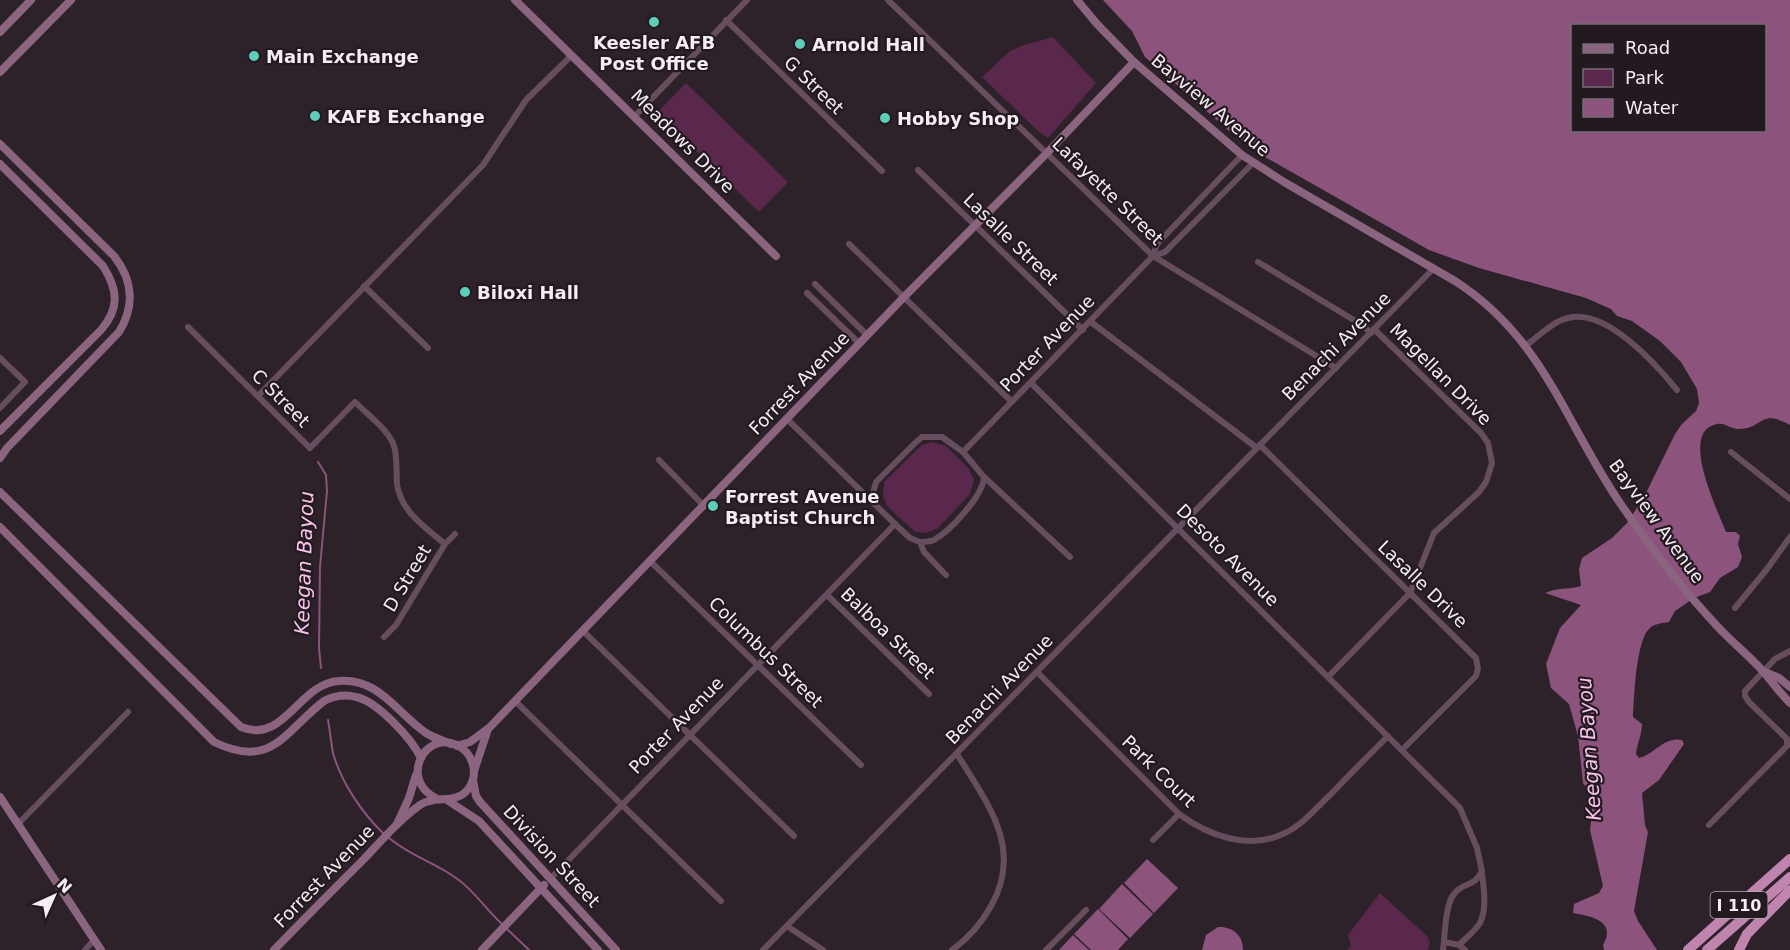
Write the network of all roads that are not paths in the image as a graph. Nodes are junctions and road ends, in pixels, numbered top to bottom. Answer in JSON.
{"nodes":[{"id":1,"x":31,"y":0,"type":"edge"},
{"id":2,"x":71,"y":0,"type":"edge"},
{"id":3,"x":515,"y":0,"type":"edge"},
{"id":4,"x":747,"y":0,"type":"edge"},
{"id":5,"x":888,"y":0,"type":"edge"},
{"id":6,"x":1077,"y":0,"type":"edge"},
{"id":7,"x":726,"y":20,"type":"junction"},
{"id":8,"x":0,"y":32,"type":"edge"},
{"id":9,"x":572,"y":55,"type":"junction"},
{"id":10,"x":1134,"y":62,"type":"junction"},
{"id":11,"x":0,"y":72,"type":"edge"},
{"id":12,"x":634,"y":117,"type":"junction"},
{"id":13,"x":0,"y":144,"type":"edge"},
{"id":14,"x":1047,"y":153,"type":"junction"},
{"id":15,"x":1242,"y":155,"type":"junction"},
{"id":16,"x":1253,"y":163,"type":"junction"},
{"id":17,"x":0,"y":164,"type":"edge"},
{"id":18,"x":918,"y":170,"type":"dead end"},
{"id":19,"x":882,"y":171,"type":"dead end"},
{"id":20,"x":976,"y":225,"type":"junction"},
{"id":21,"x":849,"y":244,"type":"dead end"},
{"id":22,"x":776,"y":256,"type":"dead end"},
{"id":23,"x":1153,"y":256,"type":"junction"},
{"id":24,"x":1258,"y":262,"type":"dead end"},
{"id":25,"x":1434,"y":268,"type":"junction"},
{"id":26,"x":815,"y":284,"type":"dead end"},
{"id":27,"x":364,"y":286,"type":"junction"},
{"id":28,"x":807,"y":292,"type":"dead end"},
{"id":29,"x":904,"y":297,"type":"junction"},
{"id":30,"x":1091,"y":322,"type":"junction"},
{"id":31,"x":188,"y":327,"type":"dead end"},
{"id":32,"x":1083,"y":330,"type":"junction"},
{"id":33,"x":1373,"y":331,"type":"junction"},
{"id":34,"x":867,"y":336,"type":"junction"},
{"id":35,"x":860,"y":344,"type":"junction"},
{"id":36,"x":1525,"y":346,"type":"junction"},
{"id":37,"x":428,"y":348,"type":"dead end"},
{"id":38,"x":0,"y":358,"type":"edge"},
{"id":39,"x":1336,"y":368,"type":"junction"},
{"id":40,"x":1031,"y":383,"type":"junction"},
{"id":41,"x":1677,"y":390,"type":"dead end"},
{"id":42,"x":258,"y":396,"type":"junction"},
{"id":43,"x":1012,"y":402,"type":"junction"},
{"id":44,"x":0,"y":408,"type":"edge"},
{"id":45,"x":787,"y":419,"type":"junction"},
{"id":46,"x":0,"y":431,"type":"edge"},
{"id":47,"x":1259,"y":446,"type":"junction"},
{"id":48,"x":963,"y":452,"type":"junction"},
{"id":49,"x":1731,"y":452,"type":"dead end"},
{"id":50,"x":0,"y":458,"type":"edge"},
{"id":51,"x":658,"y":460,"type":"dead end"},
{"id":52,"x":984,"y":477,"type":"junction"},
{"id":53,"x":0,"y":492,"type":"edge"},
{"id":54,"x":1790,"y":499,"type":"edge"},
{"id":55,"x":875,"y":504,"type":"junction"},
{"id":56,"x":704,"y":506,"type":"junction"},
{"id":57,"x":895,"y":524,"type":"junction"},
{"id":58,"x":0,"y":527,"type":"edge"},
{"id":59,"x":1179,"y":527,"type":"junction"},
{"id":60,"x":455,"y":534,"type":"dead end"},
{"id":61,"x":1790,"y":537,"type":"edge"},
{"id":62,"x":920,"y":542,"type":"junction"},
{"id":63,"x":445,"y":543,"type":"junction"},
{"id":64,"x":1070,"y":557,"type":"dead end"},
{"id":65,"x":650,"y":561,"type":"junction"},
{"id":66,"x":946,"y":575,"type":"dead end"},
{"id":67,"x":1410,"y":593,"type":"junction"},
{"id":68,"x":827,"y":595,"type":"junction"},
{"id":69,"x":1735,"y":608,"type":"dead end"},
{"id":70,"x":583,"y":631,"type":"junction"},
{"id":71,"x":384,"y":637,"type":"dead end"},
{"id":72,"x":1790,"y":651,"type":"edge"},
{"id":73,"x":757,"y":665,"type":"junction"},
{"id":74,"x":1762,"y":670,"type":"junction"},
{"id":75,"x":1037,"y":672,"type":"junction"},
{"id":76,"x":1329,"y":676,"type":"junction"},
{"id":77,"x":1790,"y":687,"type":"edge"},
{"id":78,"x":929,"y":694,"type":"dead end"},
{"id":79,"x":515,"y":701,"type":"junction"},
{"id":80,"x":1790,"y":703,"type":"edge"},
{"id":81,"x":128,"y":712,"type":"dead end"},
{"id":82,"x":489,"y":728,"type":"junction"},
{"id":83,"x":690,"y":735,"type":"junction"},
{"id":84,"x":1388,"y":736,"type":"junction"},
{"id":85,"x":454,"y":745,"type":"junction"},
{"id":86,"x":1789,"y":745,"type":"edge"},
{"id":87,"x":1402,"y":750,"type":"junction"},
{"id":88,"x":957,"y":754,"type":"junction"},
{"id":89,"x":421,"y":758,"type":"junction"},
{"id":90,"x":861,"y":765,"type":"dead end"},
{"id":91,"x":417,"y":771,"type":"junction"},
{"id":92,"x":473,"y":776,"type":"junction"},
{"id":93,"x":0,"y":796,"type":"edge"},
{"id":94,"x":436,"y":798,"type":"junction"},
{"id":95,"x":447,"y":800,"type":"junction"},
{"id":96,"x":622,"y":805,"type":"junction"},
{"id":97,"x":1179,"y":814,"type":"junction"},
{"id":98,"x":18,"y":824,"type":"junction"},
{"id":99,"x":1708,"y":825,"type":"dead end"},
{"id":100,"x":393,"y":828,"type":"junction"},
{"id":101,"x":794,"y":836,"type":"dead end"},
{"id":102,"x":1153,"y":840,"type":"dead end"},
{"id":103,"x":1790,"y":859,"type":"edge"},
{"id":104,"x":1482,"y":871,"type":"junction"},
{"id":105,"x":1790,"y":877,"type":"edge"},
{"id":106,"x":550,"y":879,"type":"junction"},
{"id":107,"x":542,"y":888,"type":"junction"},
{"id":108,"x":1790,"y":890,"type":"edge"},
{"id":109,"x":721,"y":901,"type":"dead end"},
{"id":110,"x":1086,"y":910,"type":"dead end"},
{"id":111,"x":787,"y":926,"type":"junction"},
{"id":112,"x":94,"y":940,"type":"junction"},
{"id":113,"x":1444,"y":942,"type":"junction"},
{"id":114,"x":1462,"y":947,"type":"edge"},
{"id":115,"x":85,"y":950,"type":"edge"},
{"id":116,"x":101,"y":950,"type":"edge"},
{"id":117,"x":274,"y":950,"type":"edge"},
{"id":118,"x":482,"y":950,"type":"edge"},
{"id":119,"x":598,"y":950,"type":"edge"},
{"id":120,"x":616,"y":950,"type":"edge"},
{"id":121,"x":763,"y":950,"type":"edge"},
{"id":122,"x":823,"y":950,"type":"edge"},
{"id":123,"x":952,"y":950,"type":"edge"},
{"id":124,"x":1046,"y":950,"type":"edge"},
{"id":125,"x":1443,"y":950,"type":"edge"},
{"id":126,"x":1688,"y":950,"type":"edge"},
{"id":127,"x":1707,"y":950,"type":"edge"},
{"id":128,"x":1739,"y":950,"type":"edge"}],
"edges":[{"from":1,"to":8,"type":"street"},
{"from":2,"to":11,"type":"street"},
{"from":3,"to":9,"type":"street","name":"Meadows Drive"},
{"from":4,"to":7,"type":"street"},
{"from":5,"to":14,"type":"street","name":"Lafayette Street"},
{"from":6,"to":10,"type":"street","name":"Bayview Avenue"},
{"from":7,"to":12,"type":"street"},
{"from":7,"to":19,"type":"street","name":"G Street"},
{"from":9,"to":12,"type":"street","name":"Meadows Drive"},
{"from":9,"to":27,"type":"street"},
{"from":10,"to":14,"type":"street","name":"Forrest Avenue"},
{"from":10,"to":15,"type":"street","name":"Bayview Avenue"},
{"from":12,"to":22,"type":"street","name":"Meadows Drive"},
{"from":13,"to":50,"type":"street"},
{"from":14,"to":20,"type":"street","name":"Forrest Avenue"},
{"from":14,"to":23,"type":"street","name":"Lafayette Street"},
{"from":15,"to":16,"type":"street","name":"Bayview Avenue"},
{"from":15,"to":23,"type":"street","name":"Porter Avenue"},
{"from":16,"to":23,"type":"street","name":"Porter Avenue"},
{"from":16,"to":25,"type":"street","name":"Bayview Avenue"},
{"from":17,"to":46,"type":"street"},
{"from":18,"to":20,"type":"street","name":"Lasalle Street"},
{"from":20,"to":29,"type":"street","name":"Forrest Avenue"},
{"from":20,"to":32,"type":"street","name":"Lasalle Street"},
{"from":21,"to":29,"type":"street"},
{"from":23,"to":30,"type":"street","name":"Porter Avenue"},
{"from":23,"to":39,"type":"street","name":"Lafayette Street"},
{"from":24,"to":33,"type":"street","name":"Magellan Drive"},
{"from":25,"to":33,"type":"street","name":"Benachi Avenue"},
{"from":25,"to":36,"type":"street","name":"Bayview Avenue"},
{"from":26,"to":34,"type":"street"},
{"from":27,"to":37,"type":"street"},
{"from":27,"to":42,"type":"street"},
{"from":28,"to":35,"type":"street"},
{"from":29,"to":34,"type":"street","name":"Forrest Avenue"},
{"from":29,"to":43,"type":"street"},
{"from":30,"to":32,"type":"street","name":"Porter Avenue"},
{"from":30,"to":47,"type":"street"},
{"from":31,"to":42,"type":"street","name":"C Street"},
{"from":32,"to":40,"type":"street","name":"Porter Avenue"},
{"from":33,"to":39,"type":"street","name":"Benachi Avenue"},
{"from":33,"to":67,"type":"street","name":"Magellan Drive"},
{"from":34,"to":35,"type":"street","name":"Forrest Avenue"},
{"from":35,"to":45,"type":"street","name":"Forrest Avenue"},
{"from":36,"to":41,"type":"street"},
{"from":36,"to":74,"type":"street","name":"Bayview Avenue"},
{"from":38,"to":44,"type":"street"},
{"from":39,"to":47,"type":"street","name":"Benachi Avenue"},
{"from":40,"to":43,"type":"street","name":"Porter Avenue"},
{"from":40,"to":59,"type":"street","name":"Desoto Avenue"},
{"from":42,"to":63,"type":"street","name":"C Street"},
{"from":43,"to":48,"type":"street","name":"Porter Avenue"},
{"from":45,"to":55,"type":"street"},
{"from":45,"to":56,"type":"street","name":"Forrest Avenue"},
{"from":47,"to":59,"type":"street","name":"Benachi Avenue"},
{"from":47,"to":67,"type":"street","name":"Lasalle Drive"},
{"from":48,"to":52,"type":"street"},
{"from":48,"to":55,"type":"street"},
{"from":49,"to":54,"type":"street"},
{"from":51,"to":56,"type":"street"},
{"from":52,"to":62,"type":"street"},
{"from":52,"to":64,"type":"street"},
{"from":53,"to":85,"type":"street"},
{"from":55,"to":57,"type":"street"},
{"from":56,"to":65,"type":"street","name":"Forrest Avenue"},
{"from":57,"to":62,"type":"street"},
{"from":57,"to":68,"type":"street","name":"Porter Avenue"},
{"from":58,"to":89,"type":"street"},
{"from":59,"to":75,"type":"street","name":"Benachi Avenue"},
{"from":59,"to":76,"type":"street","name":"Desoto Avenue"},
{"from":60,"to":63,"type":"street","name":"D Street"},
{"from":61,"to":69,"type":"street"},
{"from":62,"to":66,"type":"street"},
{"from":63,"to":71,"type":"street","name":"D Street"},
{"from":65,"to":70,"type":"street","name":"Forrest Avenue"},
{"from":65,"to":73,"type":"street","name":"Columbus Street"},
{"from":67,"to":76,"type":"street"},
{"from":67,"to":87,"type":"street","name":"Lasalle Drive"},
{"from":68,"to":73,"type":"street","name":"Porter Avenue"},
{"from":68,"to":78,"type":"street","name":"Balboa Street"},
{"from":70,"to":79,"type":"street","name":"Forrest Avenue"},
{"from":70,"to":83,"type":"street"},
{"from":72,"to":74,"type":"street"},
{"from":73,"to":83,"type":"street","name":"Porter Avenue"},
{"from":73,"to":90,"type":"street","name":"Columbus Street"},
{"from":74,"to":77,"type":"street","name":"Bayview Avenue"},
{"from":74,"to":80,"type":"street","name":"Bayview Avenue"},
{"from":74,"to":86,"type":"street"},
{"from":75,"to":88,"type":"street","name":"Benachi Avenue"},
{"from":75,"to":97,"type":"street","name":"Park Court"},
{"from":76,"to":84,"type":"street","name":"Desoto Avenue"},
{"from":79,"to":82,"type":"street","name":"Forrest Avenue"},
{"from":79,"to":96,"type":"street"},
{"from":81,"to":98,"type":"street"},
{"from":82,"to":85,"type":"street","name":"Forrest Avenue"},
{"from":82,"to":92,"type":"street","name":"Forrest Avenue"},
{"from":83,"to":96,"type":"street","name":"Porter Avenue"},
{"from":83,"to":101,"type":"street"},
{"from":84,"to":87,"type":"street","name":"Desoto Avenue"},
{"from":84,"to":97,"type":"street","name":"Park Court"},
{"from":85,"to":89,"type":"street"},
{"from":85,"to":92,"type":"street"},
{"from":86,"to":99,"type":"street"},
{"from":87,"to":104,"type":"street","name":"Desoto Avenue"},
{"from":88,"to":111,"type":"street","name":"Benachi Avenue"},
{"from":88,"to":123,"type":"street"},
{"from":89,"to":91,"type":"street"},
{"from":91,"to":94,"type":"street"},
{"from":91,"to":100,"type":"street","name":"Forrest Avenue"},
{"from":92,"to":95,"type":"street"},
{"from":92,"to":106,"type":"street","name":"Division Street"},
{"from":93,"to":98,"type":"street"},
{"from":94,"to":95,"type":"street"},
{"from":94,"to":100,"type":"street","name":"Forrest Avenue"},
{"from":95,"to":107,"type":"street","name":"Division Street"},
{"from":96,"to":106,"type":"street","name":"Porter Avenue"},
{"from":96,"to":109,"type":"street"},
{"from":97,"to":102,"type":"street"},
{"from":98,"to":112,"type":"street"},
{"from":100,"to":117,"type":"street","name":"Forrest Avenue"},
{"from":103,"to":126,"type":"highway","number":"I 110"},
{"from":104,"to":113,"type":"street"},
{"from":104,"to":114,"type":"street","name":"Desoto Avenue"},
{"from":105,"to":127,"type":"highway","number":"I 110"},
{"from":106,"to":107,"type":"street","name":"Porter Avenue"},
{"from":106,"to":120,"type":"street","name":"Division Street"},
{"from":107,"to":118,"type":"street","name":"Porter Avenue"},
{"from":107,"to":119,"type":"street","name":"Division Street"},
{"from":108,"to":128,"type":"highway"},
{"from":110,"to":124,"type":"street"},
{"from":111,"to":121,"type":"street","name":"Benachi Avenue"},
{"from":111,"to":122,"type":"street"},
{"from":112,"to":115,"type":"street"},
{"from":112,"to":116,"type":"street"},
{"from":113,"to":114,"type":"street"},
{"from":113,"to":125,"type":"street"}]}
